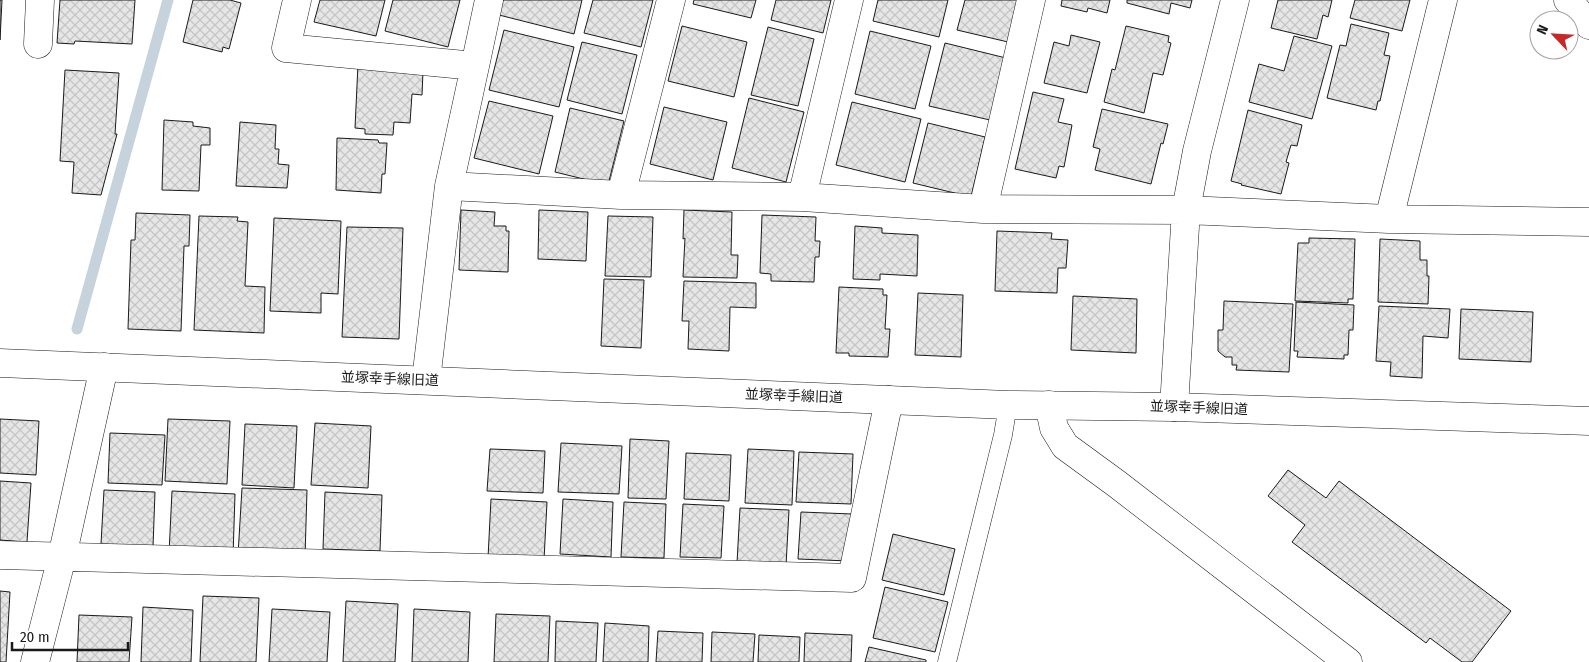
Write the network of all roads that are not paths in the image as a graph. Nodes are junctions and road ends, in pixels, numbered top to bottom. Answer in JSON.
{"nodes":[{"id":1,"x":40,"y":0,"type":"edge"},
{"id":2,"x":297,"y":0,"type":"edge"},
{"id":3,"x":489,"y":0,"type":"edge"},
{"id":4,"x":671,"y":0,"type":"edge"},
{"id":5,"x":849,"y":0,"type":"edge"},
{"id":6,"x":1032,"y":0,"type":"edge"},
{"id":7,"x":1235,"y":0,"type":"edge"},
{"id":8,"x":1443,"y":0,"type":"edge"},
{"id":9,"x":1568,"y":0,"type":"edge"},
{"id":10,"x":1589,"y":25,"type":"edge"},
{"id":11,"x":38,"y":44,"type":"dead end"},
{"id":12,"x":475,"y":66,"type":"junction"},
{"id":13,"x":449,"y":186,"type":"junction"},
{"id":14,"x":621,"y":195,"type":"junction"},
{"id":15,"x":802,"y":196,"type":"junction"},
{"id":16,"x":983,"y":209,"type":"junction"},
{"id":17,"x":1186,"y":210,"type":"junction"},
{"id":18,"x":1389,"y":218,"type":"junction"},
{"id":19,"x":1589,"y":222,"type":"edge"},
{"id":20,"x":0,"y":363,"type":"edge"},
{"id":21,"x":104,"y":367,"type":"junction"},
{"id":22,"x":426,"y":380,"type":"junction"},
{"id":23,"x":889,"y":400,"type":"junction"},
{"id":24,"x":1008,"y":405,"type":"junction"},
{"id":25,"x":1049,"y":405,"type":"junction"},
{"id":26,"x":1174,"y":407,"type":"junction"},
{"id":27,"x":1589,"y":422,"type":"edge"},
{"id":28,"x":0,"y":555,"type":"edge"},
{"id":29,"x":62,"y":557,"type":"junction"},
{"id":30,"x":35,"y":662,"type":"edge"},
{"id":31,"x":947,"y":662,"type":"edge"},
{"id":32,"x":1348,"y":662,"type":"edge"}],
"edges":[{"from":1,"to":11,"type":"street"},
{"from":2,"to":12,"type":"street"},
{"from":3,"to":12,"type":"street"},
{"from":4,"to":14,"type":"street"},
{"from":5,"to":15,"type":"street"},
{"from":6,"to":16,"type":"street"},
{"from":7,"to":17,"type":"street"},
{"from":8,"to":18,"type":"street"},
{"from":9,"to":10,"type":"street"},
{"from":12,"to":13,"type":"street"},
{"from":13,"to":14,"type":"street"},
{"from":13,"to":22,"type":"street"},
{"from":14,"to":15,"type":"street"},
{"from":15,"to":16,"type":"street"},
{"from":16,"to":17,"type":"street"},
{"from":17,"to":18,"type":"street"},
{"from":17,"to":26,"type":"street"},
{"from":18,"to":19,"type":"street"},
{"from":20,"to":21,"type":"street","name":"並塚幸手線旧道"},
{"from":21,"to":22,"type":"street","name":"並塚幸手線旧道"},
{"from":21,"to":29,"type":"street"},
{"from":22,"to":23,"type":"street","name":"並塚幸手線旧道"},
{"from":23,"to":24,"type":"street","name":"並塚幸手線旧道"},
{"from":23,"to":29,"type":"street"},
{"from":24,"to":25,"type":"street","name":"並塚幸手線旧道"},
{"from":24,"to":31,"type":"lane"},
{"from":25,"to":26,"type":"street","name":"並塚幸手線旧道"},
{"from":25,"to":32,"type":"street"},
{"from":26,"to":27,"type":"street","name":"並塚幸手線旧道"},
{"from":28,"to":29,"type":"street"},
{"from":29,"to":30,"type":"street"}]}
